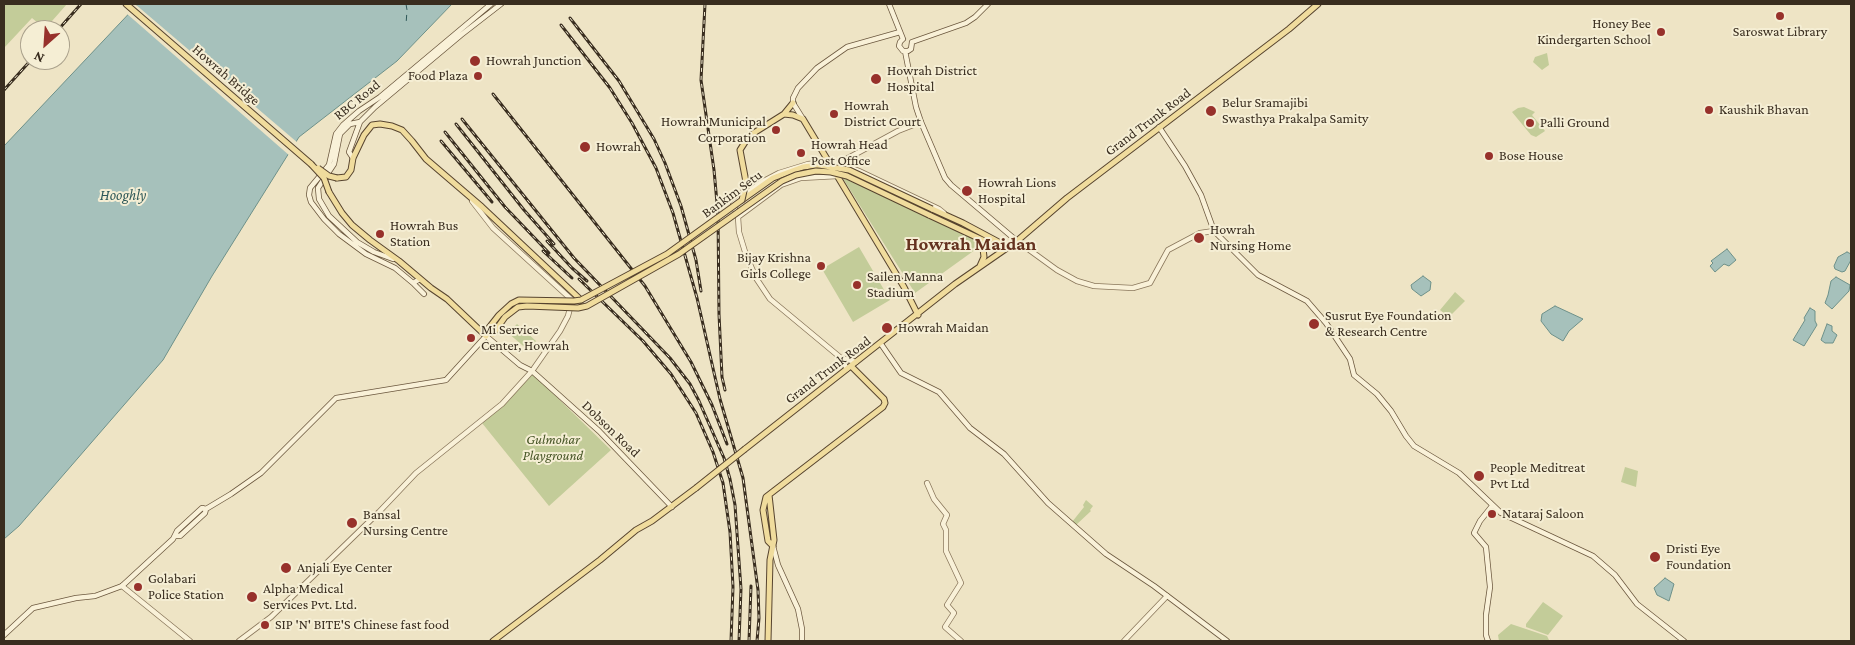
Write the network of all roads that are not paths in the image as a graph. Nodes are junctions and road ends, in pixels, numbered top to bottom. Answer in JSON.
{"nodes":[{"id":1,"x":126,"y":4,"type":"edge"},
{"id":2,"x":492,"y":4,"type":"edge"},
{"id":3,"x":501,"y":4,"type":"edge"},
{"id":4,"x":889,"y":4,"type":"edge"},
{"id":5,"x":988,"y":4,"type":"edge"},
{"id":6,"x":1318,"y":4,"type":"edge"},
{"id":7,"x":900,"y":32,"type":"junction"},
{"id":8,"x":903,"y":39,"type":"junction"},
{"id":9,"x":912,"y":42,"type":"junction"},
{"id":10,"x":905,"y":51,"type":"junction"},
{"id":11,"x":793,"y":103,"type":"junction"},
{"id":12,"x":784,"y":114,"type":"junction"},
{"id":13,"x":803,"y":119,"type":"junction"},
{"id":14,"x":360,"y":122,"type":"junction"},
{"id":15,"x":920,"y":122,"type":"junction"},
{"id":16,"x":1159,"y":127,"type":"junction"},
{"id":17,"x":353,"y":158,"type":"junction"},
{"id":18,"x":828,"y":162,"type":"junction"},
{"id":19,"x":839,"y":163,"type":"junction"},
{"id":20,"x":311,"y":164,"type":"junction"},
{"id":21,"x":838,"y":176,"type":"junction"},
{"id":22,"x":468,"y":195,"type":"junction"},
{"id":23,"x":742,"y":200,"type":"junction"},
{"id":24,"x":944,"y":214,"type":"junction"},
{"id":25,"x":738,"y":217,"type":"junction"},
{"id":26,"x":1214,"y":231,"type":"junction"},
{"id":27,"x":982,"y":240,"type":"junction"},
{"id":28,"x":1017,"y":241,"type":"junction"},
{"id":29,"x":1006,"y":248,"type":"junction"},
{"id":30,"x":399,"y":261,"type":"junction"},
{"id":31,"x":980,"y":267,"type":"junction"},
{"id":32,"x":420,"y":279,"type":"junction"},
{"id":33,"x":413,"y":283,"type":"junction"},
{"id":34,"x":424,"y":294,"type":"dead end"},
{"id":35,"x":581,"y":300,"type":"junction"},
{"id":36,"x":918,"y":315,"type":"junction"},
{"id":37,"x":486,"y":336,"type":"junction"},
{"id":38,"x":881,"y":344,"type":"junction"},
{"id":39,"x":841,"y":358,"type":"junction"},
{"id":40,"x":856,"y":362,"type":"junction"},
{"id":41,"x":849,"y":367,"type":"junction"},
{"id":42,"x":532,"y":371,"type":"junction"},
{"id":43,"x":927,"y":483,"type":"dead end"},
{"id":44,"x":1492,"y":506,"type":"junction"},
{"id":45,"x":672,"y":507,"type":"junction"},
{"id":46,"x":773,"y":546,"type":"junction"},
{"id":47,"x":122,"y":586,"type":"junction"},
{"id":48,"x":1166,"y":596,"type":"junction"},
{"id":49,"x":4,"y":634,"type":"edge"},
{"id":50,"x":190,"y":641,"type":"edge"},
{"id":51,"x":239,"y":641,"type":"edge"},
{"id":52,"x":493,"y":641,"type":"edge"},
{"id":53,"x":768,"y":641,"type":"edge"},
{"id":54,"x":802,"y":641,"type":"edge"},
{"id":55,"x":961,"y":641,"type":"edge"},
{"id":56,"x":1124,"y":641,"type":"edge"},
{"id":57,"x":1227,"y":641,"type":"edge"},
{"id":58,"x":1488,"y":641,"type":"edge"},
{"id":59,"x":1684,"y":641,"type":"edge"}],
"edges":[{"from":1,"to":20,"type":"main road","name":"Howrah Bridge"},
{"from":2,"to":33,"type":"main road","name":"RBC Road"},
{"from":3,"to":14,"type":"main road","name":"RBC Road"},
{"from":4,"to":7,"type":"main road"},
{"from":5,"to":9,"type":"main road"},
{"from":6,"to":16,"type":"main road","name":"Grand Trunk Road"},
{"from":7,"to":8,"type":"main road"},
{"from":7,"to":11,"type":"main road"},
{"from":8,"to":9,"type":"main road"},
{"from":8,"to":10,"type":"main road"},
{"from":9,"to":10,"type":"main road"},
{"from":10,"to":15,"type":"main road"},
{"from":11,"to":12,"type":"main road"},
{"from":11,"to":13,"type":"main road"},
{"from":12,"to":13,"type":"main road"},
{"from":12,"to":23,"type":"main road","bridge":true},
{"from":13,"to":18,"type":"main road"},
{"from":14,"to":17,"type":"main road"},
{"from":14,"to":30,"type":"main road","name":"RBC Road"},
{"from":15,"to":19,"type":"main road"},
{"from":15,"to":28,"type":"main road"},
{"from":16,"to":26,"type":"main road"},
{"from":16,"to":28,"type":"main road","name":"Grand Trunk Road"},
{"from":17,"to":20,"type":"main road","bridge":true},
{"from":17,"to":22,"type":"main road"},
{"from":18,"to":19,"type":"main road"},
{"from":18,"to":21,"type":"main road"},
{"from":18,"to":25,"type":"main road"},
{"from":19,"to":21,"type":"main road"},
{"from":19,"to":24,"type":"main road"},
{"from":20,"to":30,"type":"main road","bridge":true},
{"from":21,"to":25,"type":"main road"},
{"from":21,"to":36,"type":"main road"},
{"from":22,"to":35,"type":"main road"},
{"from":22,"to":42,"type":"main road"},
{"from":23,"to":24,"type":"main road","name":"Bankim Setu","bridge":true},
{"from":23,"to":35,"type":"main road","name":"Bankim Setu","bridge":true},
{"from":24,"to":29,"type":"main road","name":"Bankim Setu"},
{"from":25,"to":39,"type":"main road"},
{"from":26,"to":28,"type":"main road"},
{"from":26,"to":44,"type":"main road"},
{"from":27,"to":29,"type":"main road","name":"Bankim Setu"},
{"from":27,"to":31,"type":"main road"},
{"from":27,"to":37,"type":"main road","name":"Bankim Setu","bridge":true},
{"from":28,"to":29,"type":"main road","name":"Grand Trunk Road"},
{"from":29,"to":31,"type":"main road","name":"Grand Trunk Road"},
{"from":30,"to":32,"type":"main road"},
{"from":31,"to":36,"type":"main road","name":"Grand Trunk Road"},
{"from":32,"to":33,"type":"main road"},
{"from":32,"to":37,"type":"main road"},
{"from":33,"to":34,"type":"main road","name":"RBC Road"},
{"from":35,"to":37,"type":"main road","name":"Bankim Setu","bridge":true},
{"from":36,"to":38,"type":"main road","name":"Grand Trunk Road"},
{"from":37,"to":42,"type":"main road","name":"Dobson Road"},
{"from":37,"to":47,"type":"main road"},
{"from":38,"to":40,"type":"main road","name":"Grand Trunk Road"},
{"from":38,"to":48,"type":"main road"},
{"from":39,"to":40,"type":"main road"},
{"from":39,"to":41,"type":"main road"},
{"from":40,"to":41,"type":"main road","name":"Grand Trunk Road"},
{"from":41,"to":45,"type":"main road","name":"Grand Trunk Road","bridge":true},
{"from":41,"to":46,"type":"main road"},
{"from":42,"to":45,"type":"main road","name":"Dobson Road"},
{"from":42,"to":51,"type":"main road"},
{"from":43,"to":55,"type":"main road"},
{"from":44,"to":58,"type":"main road"},
{"from":44,"to":59,"type":"main road"},
{"from":45,"to":52,"type":"main road","name":"Grand Trunk Road"},
{"from":46,"to":53,"type":"main road"},
{"from":46,"to":54,"type":"main road"},
{"from":47,"to":49,"type":"main road"},
{"from":47,"to":50,"type":"main road"},
{"from":48,"to":56,"type":"main road"},
{"from":48,"to":57,"type":"main road"}]}
